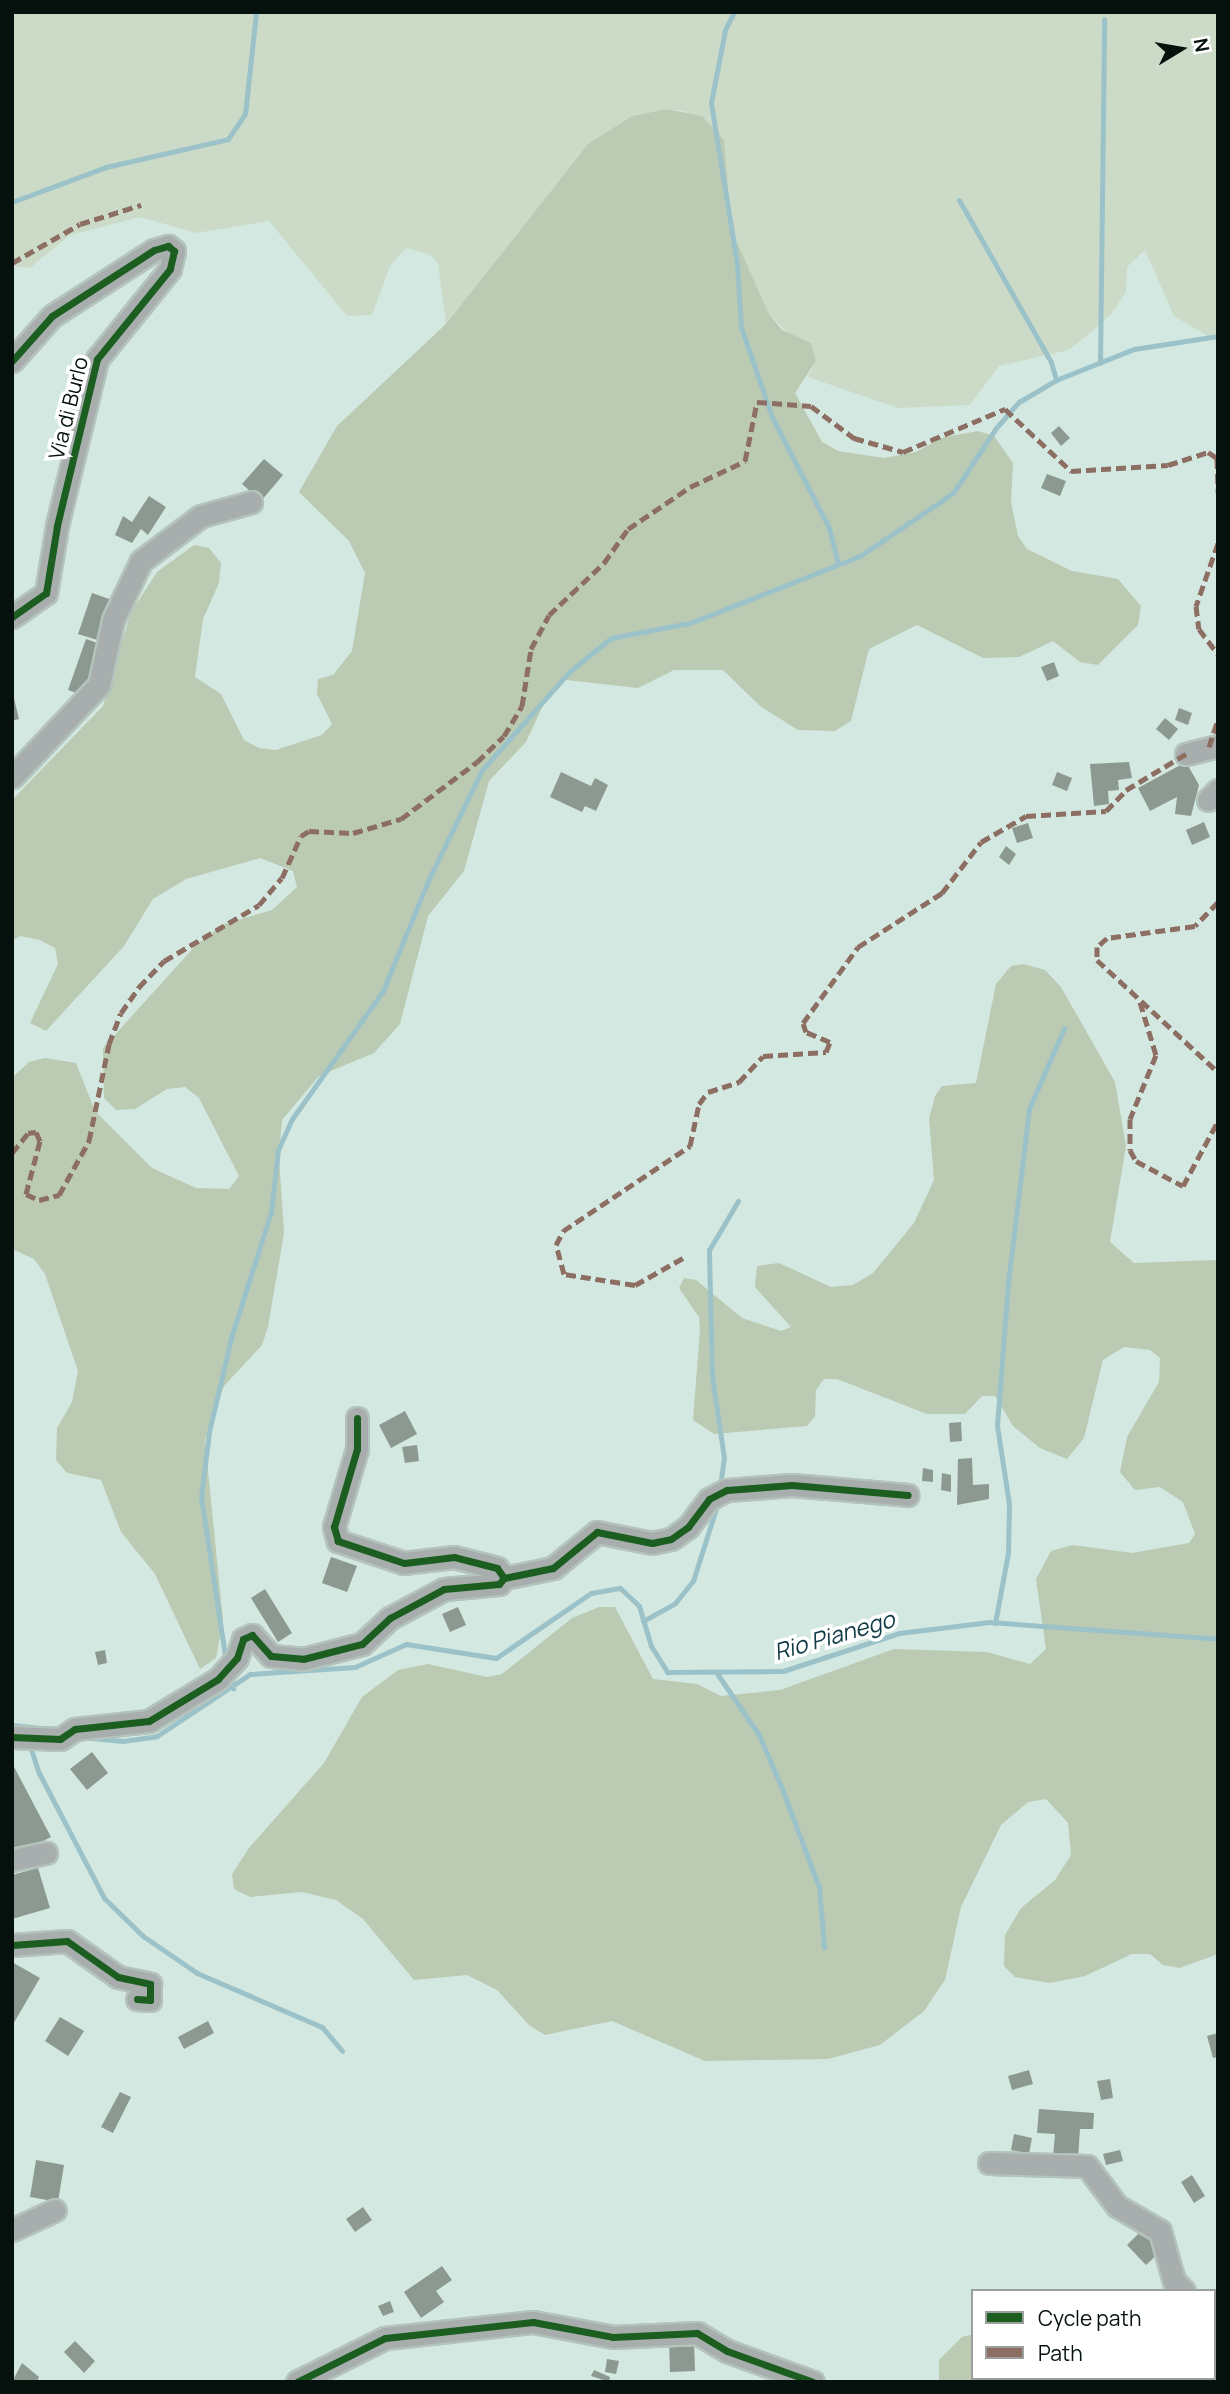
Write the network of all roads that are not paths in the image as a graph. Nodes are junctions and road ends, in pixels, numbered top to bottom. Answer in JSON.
{"nodes":[{"id":1,"x":12,"y":361,"type":"edge"},
{"id":2,"x":251,"y":502,"type":"dead end"},
{"id":3,"x":12,"y":617,"type":"edge"},
{"id":4,"x":1218,"y":746,"type":"edge"},
{"id":5,"x":1186,"y":754,"type":"dead end"},
{"id":6,"x":12,"y":777,"type":"edge"},
{"id":7,"x":357,"y":1418,"type":"dead end"},
{"id":8,"x":908,"y":1495,"type":"dead end"},
{"id":9,"x":504,"y":1578,"type":"junction"},
{"id":10,"x":12,"y":1737,"type":"edge"},
{"id":11,"x":46,"y":1853,"type":"dead end"},
{"id":12,"x":12,"y":1860,"type":"edge"},
{"id":13,"x":12,"y":1945,"type":"edge"},
{"id":14,"x":137,"y":1999,"type":"dead end"},
{"id":15,"x":989,"y":2163,"type":"dead end"},
{"id":16,"x":55,"y":2210,"type":"dead end"},
{"id":17,"x":12,"y":2230,"type":"edge"},
{"id":18,"x":1182,"y":2289,"type":"edge"},
{"id":19,"x":413,"y":2325,"type":"dead end"},
{"id":20,"x":385,"y":2339,"type":"junction"},
{"id":21,"x":297,"y":2382,"type":"edge"},
{"id":22,"x":813,"y":2382,"type":"edge"}],
"edges":[{"from":1,"to":3,"type":"street","name":"Via di Burlo"},
{"from":2,"to":6,"type":"street"},
{"from":4,"to":5,"type":"street"},
{"from":7,"to":9,"type":"street"},
{"from":8,"to":9,"type":"street"},
{"from":9,"to":10,"type":"street"},
{"from":11,"to":12,"type":"street"},
{"from":13,"to":14,"type":"street"},
{"from":15,"to":18,"type":"street"},
{"from":16,"to":17,"type":"street"},
{"from":19,"to":20,"type":"street"},
{"from":20,"to":21,"type":"street"},
{"from":20,"to":22,"type":"street"}]}
